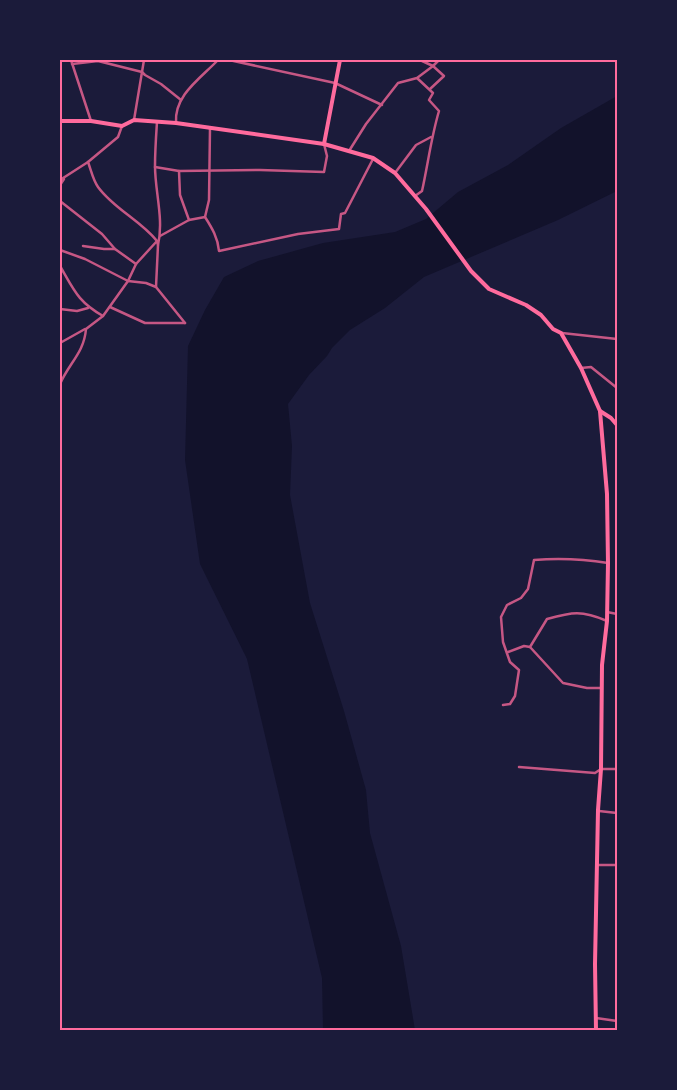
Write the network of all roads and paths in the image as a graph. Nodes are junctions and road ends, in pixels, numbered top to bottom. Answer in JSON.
{"nodes":[{"id":1,"x":144,"y":60,"type":"edge"},
{"id":2,"x":218,"y":60,"type":"edge"},
{"id":3,"x":229,"y":60,"type":"edge"},
{"id":4,"x":340,"y":60,"type":"edge"},
{"id":5,"x":420,"y":60,"type":"edge"},
{"id":6,"x":439,"y":60,"type":"edge"},
{"id":7,"x":72,"y":62,"type":"edge"},
{"id":8,"x":433,"y":66,"type":"junction"},
{"id":9,"x":142,"y":72,"type":"junction"},
{"id":10,"x":417,"y":78,"type":"junction"},
{"id":11,"x":335,"y":83,"type":"junction"},
{"id":12,"x":430,"y":89,"type":"junction"},
{"id":13,"x":180,"y":100,"type":"junction"},
{"id":14,"x":382,"y":105,"type":"junction"},
{"id":15,"x":134,"y":120,"type":"junction"},
{"id":16,"x":60,"y":121,"type":"edge"},
{"id":17,"x":91,"y":121,"type":"junction"},
{"id":18,"x":157,"y":122,"type":"junction"},
{"id":19,"x":176,"y":123,"type":"junction"},
{"id":20,"x":122,"y":126,"type":"junction"},
{"id":21,"x":210,"y":128,"type":"junction"},
{"id":22,"x":432,"y":137,"type":"junction"},
{"id":23,"x":324,"y":144,"type":"junction"},
{"id":24,"x":348,"y":153,"type":"junction"},
{"id":25,"x":373,"y":158,"type":"junction"},
{"id":26,"x":88,"y":162,"type":"junction"},
{"id":27,"x":155,"y":167,"type":"junction"},
{"id":28,"x":208,"y":169,"type":"junction"},
{"id":29,"x":179,"y":171,"type":"junction"},
{"id":30,"x":395,"y":173,"type":"junction"},
{"id":31,"x":65,"y":178,"type":"junction"},
{"id":32,"x":60,"y":180,"type":"edge"},
{"id":33,"x":60,"y":185,"type":"edge"},
{"id":34,"x":415,"y":196,"type":"junction"},
{"id":35,"x":60,"y":201,"type":"edge"},
{"id":36,"x":205,"y":217,"type":"junction"},
{"id":37,"x":189,"y":220,"type":"junction"},
{"id":38,"x":160,"y":236,"type":"junction"},
{"id":39,"x":158,"y":243,"type":"junction"},
{"id":40,"x":83,"y":246,"type":"dead end"},
{"id":41,"x":115,"y":249,"type":"junction"},
{"id":42,"x":60,"y":250,"type":"edge"},
{"id":43,"x":136,"y":264,"type":"junction"},
{"id":44,"x":60,"y":266,"type":"edge"},
{"id":45,"x":128,"y":281,"type":"junction"},
{"id":46,"x":156,"y":287,"type":"junction"},
{"id":47,"x":110,"y":307,"type":"junction"},
{"id":48,"x":60,"y":308,"type":"edge"},
{"id":49,"x":88,"y":308,"type":"junction"},
{"id":50,"x":103,"y":316,"type":"junction"},
{"id":51,"x":86,"y":329,"type":"junction"},
{"id":52,"x":561,"y":333,"type":"junction"},
{"id":53,"x":617,"y":339,"type":"edge"},
{"id":54,"x":60,"y":343,"type":"edge"},
{"id":55,"x":581,"y":368,"type":"junction"},
{"id":56,"x":60,"y":384,"type":"edge"},
{"id":57,"x":617,"y":388,"type":"edge"},
{"id":58,"x":600,"y":411,"type":"junction"},
{"id":59,"x":617,"y":426,"type":"edge"},
{"id":60,"x":608,"y":563,"type":"junction"},
{"id":61,"x":607,"y":612,"type":"junction"},
{"id":62,"x":617,"y":614,"type":"edge"},
{"id":63,"x":607,"y":621,"type":"junction"},
{"id":64,"x":530,"y":647,"type":"junction"},
{"id":65,"x":508,"y":652,"type":"junction"},
{"id":66,"x":601,"y":688,"type":"junction"},
{"id":67,"x":504,"y":705,"type":"dead end"},
{"id":68,"x":518,"y":767,"type":"dead end"},
{"id":69,"x":601,"y":769,"type":"junction"},
{"id":70,"x":617,"y":769,"type":"edge"},
{"id":71,"x":598,"y":810,"type":"junction"},
{"id":72,"x":617,"y":812,"type":"edge"},
{"id":73,"x":598,"y":865,"type":"junction"},
{"id":74,"x":617,"y":865,"type":"edge"},
{"id":75,"x":595,"y":1017,"type":"junction"},
{"id":76,"x":617,"y":1021,"type":"edge"},
{"id":77,"x":596,"y":1030,"type":"edge"}],
"edges":[{"from":1,"to":9,"type":"street"},
{"from":2,"to":13,"type":"street"},
{"from":3,"to":11,"type":"street"},
{"from":4,"to":11,"type":"main road"},
{"from":5,"to":8,"type":"street"},
{"from":6,"to":8,"type":"street"},
{"from":7,"to":9,"type":"street"},
{"from":7,"to":17,"type":"street"},
{"from":8,"to":10,"type":"street"},
{"from":8,"to":12,"type":"street"},
{"from":9,"to":13,"type":"street"},
{"from":9,"to":15,"type":"street"},
{"from":10,"to":12,"type":"street"},
{"from":10,"to":14,"type":"street"},
{"from":11,"to":14,"type":"street"},
{"from":11,"to":23,"type":"main road"},
{"from":12,"to":22,"type":"street"},
{"from":13,"to":19,"type":"street"},
{"from":14,"to":24,"type":"street"},
{"from":15,"to":18,"type":"main road"},
{"from":15,"to":20,"type":"main road"},
{"from":16,"to":17,"type":"main road"},
{"from":17,"to":20,"type":"main road"},
{"from":18,"to":19,"type":"main road"},
{"from":18,"to":27,"type":"street"},
{"from":19,"to":21,"type":"main road"},
{"from":20,"to":26,"type":"street"},
{"from":21,"to":23,"type":"main road"},
{"from":21,"to":28,"type":"street"},
{"from":22,"to":30,"type":"street"},
{"from":22,"to":34,"type":"street"},
{"from":23,"to":24,"type":"main road"},
{"from":23,"to":28,"type":"street"},
{"from":24,"to":25,"type":"main road"},
{"from":25,"to":30,"type":"main road"},
{"from":25,"to":36,"type":"street"},
{"from":26,"to":31,"type":"street"},
{"from":26,"to":39,"type":"street"},
{"from":27,"to":29,"type":"street"},
{"from":27,"to":38,"type":"street"},
{"from":28,"to":29,"type":"street"},
{"from":28,"to":36,"type":"street"},
{"from":29,"to":37,"type":"street"},
{"from":30,"to":34,"type":"main road"},
{"from":31,"to":32,"type":"street"},
{"from":31,"to":33,"type":"street"},
{"from":34,"to":52,"type":"main road"},
{"from":35,"to":41,"type":"street"},
{"from":36,"to":37,"type":"street"},
{"from":37,"to":38,"type":"street"},
{"from":38,"to":39,"type":"street"},
{"from":39,"to":43,"type":"street"},
{"from":39,"to":46,"type":"street"},
{"from":40,"to":41,"type":"street"},
{"from":41,"to":43,"type":"street"},
{"from":42,"to":45,"type":"street"},
{"from":43,"to":45,"type":"street"},
{"from":44,"to":49,"type":"street"},
{"from":45,"to":46,"type":"street"},
{"from":45,"to":47,"type":"street"},
{"from":46,"to":47,"type":"street"},
{"from":47,"to":50,"type":"street"},
{"from":48,"to":49,"type":"street"},
{"from":49,"to":50,"type":"street"},
{"from":50,"to":51,"type":"street"},
{"from":51,"to":54,"type":"street"},
{"from":51,"to":56,"type":"street"},
{"from":52,"to":53,"type":"street"},
{"from":52,"to":55,"type":"main road"},
{"from":55,"to":57,"type":"street"},
{"from":55,"to":58,"type":"main road"},
{"from":58,"to":59,"type":"main road"},
{"from":58,"to":60,"type":"main road"},
{"from":60,"to":61,"type":"main road"},
{"from":60,"to":65,"type":"street"},
{"from":61,"to":62,"type":"street"},
{"from":61,"to":63,"type":"main road"},
{"from":63,"to":64,"type":"street"},
{"from":63,"to":66,"type":"main road"},
{"from":64,"to":65,"type":"street"},
{"from":64,"to":66,"type":"street"},
{"from":65,"to":67,"type":"street"},
{"from":66,"to":69,"type":"main road"},
{"from":68,"to":69,"type":"street"},
{"from":69,"to":70,"type":"street"},
{"from":69,"to":71,"type":"main road"},
{"from":71,"to":72,"type":"street"},
{"from":71,"to":73,"type":"main road"},
{"from":73,"to":74,"type":"street"},
{"from":73,"to":75,"type":"main road"},
{"from":75,"to":76,"type":"street"},
{"from":75,"to":77,"type":"main road"}]}
